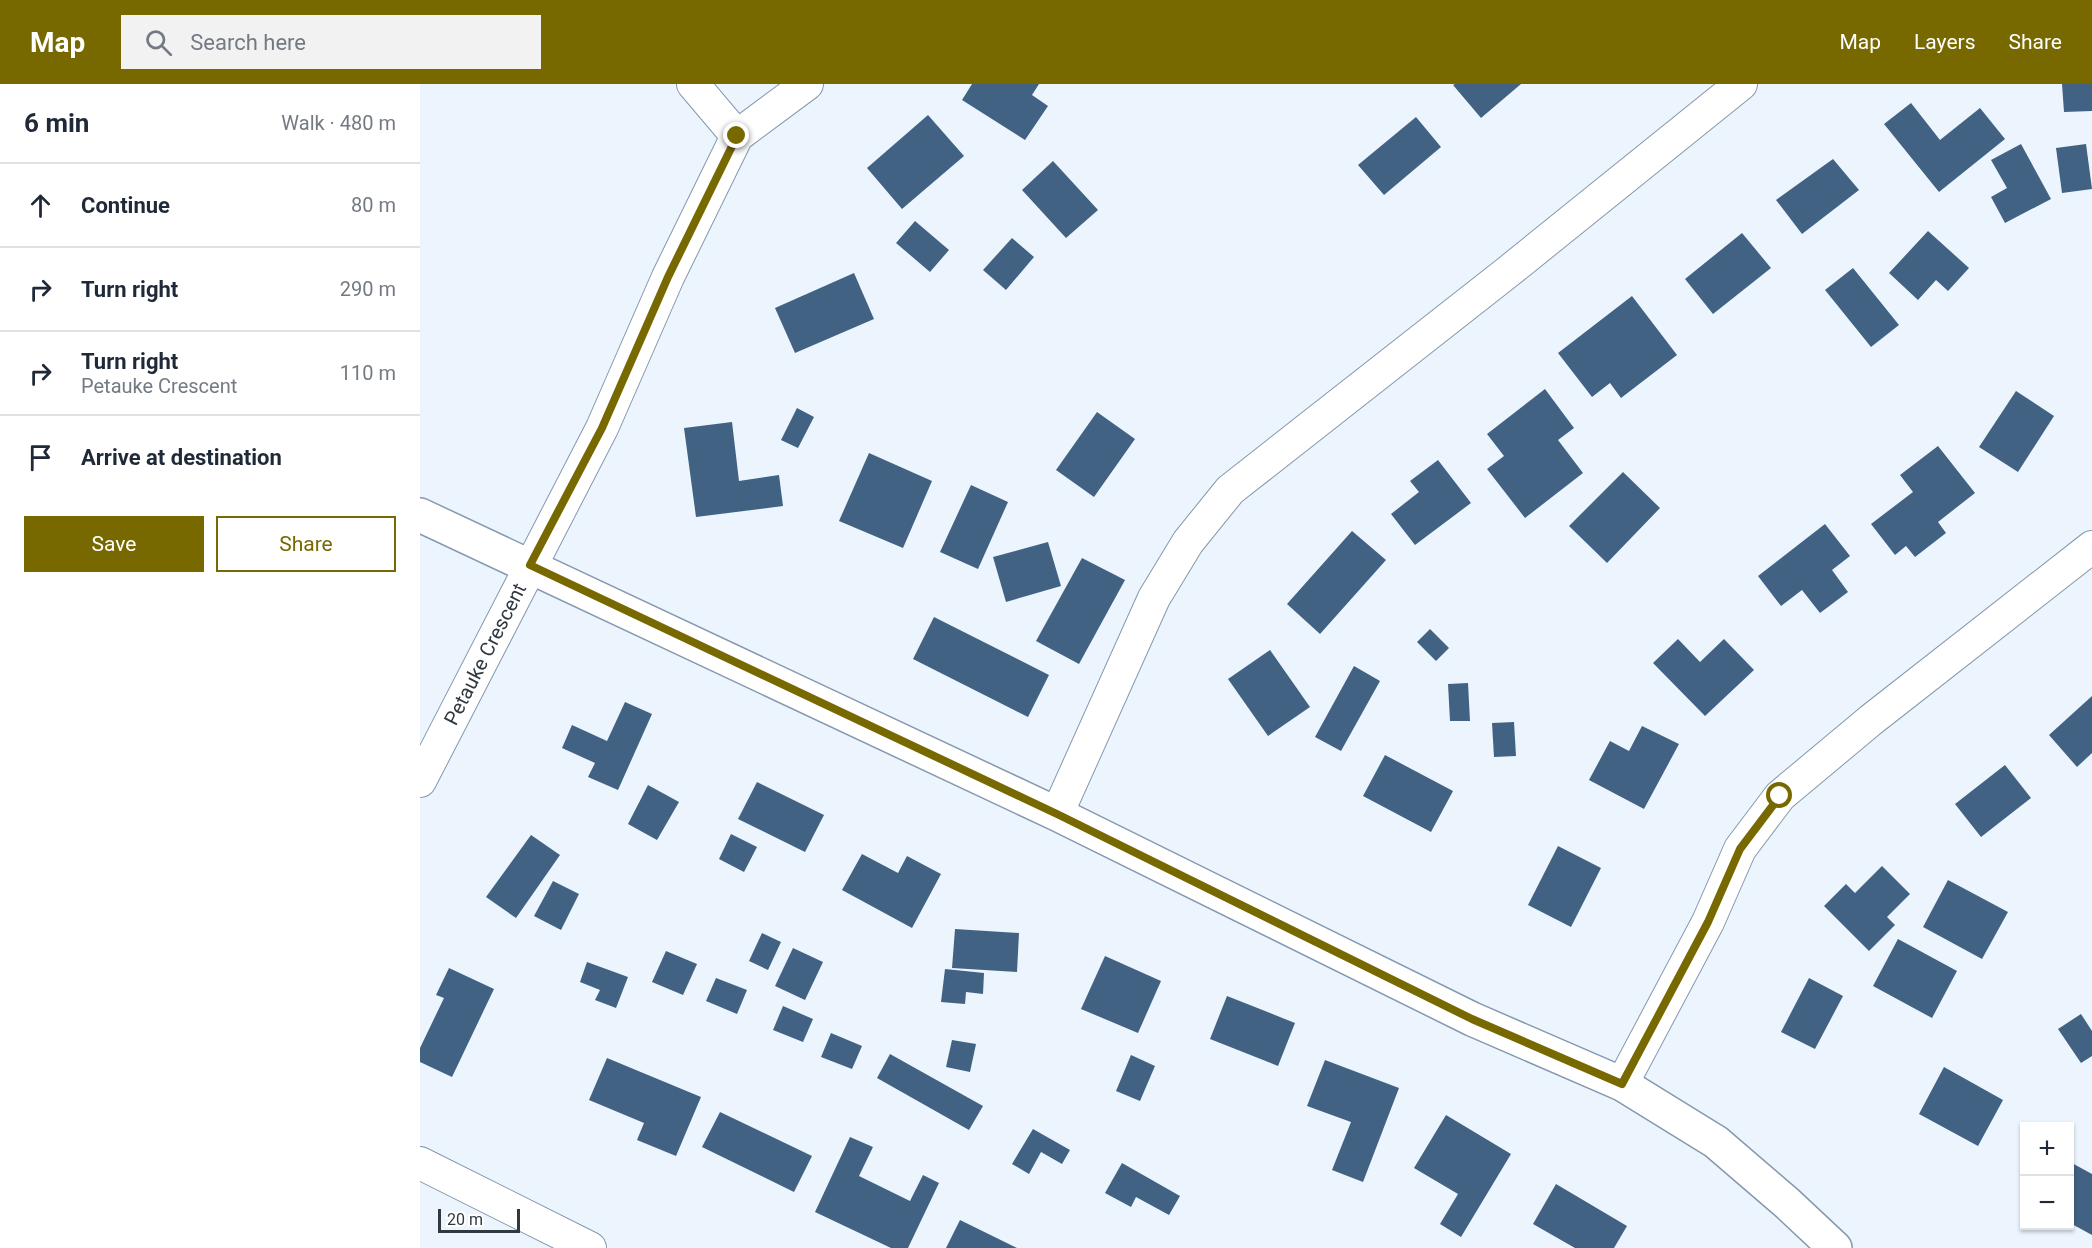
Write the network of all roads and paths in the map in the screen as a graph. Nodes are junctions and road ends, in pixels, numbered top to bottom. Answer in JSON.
{"nodes":[{"id":1,"x":693,"y":84,"type":"edge"},
{"id":2,"x":807,"y":84,"type":"edge"},
{"id":3,"x":1741,"y":84,"type":"edge"},
{"id":4,"x":737,"y":136,"type":"junction"},
{"id":5,"x":420,"y":514,"type":"edge"},
{"id":6,"x":2092,"y":547,"type":"edge"},
{"id":7,"x":530,"y":565,"type":"junction"},
{"id":8,"x":420,"y":782,"type":"edge"},
{"id":9,"x":1057,"y":814,"type":"junction"},
{"id":10,"x":1622,"y":1084,"type":"junction"},
{"id":11,"x":420,"y":1163,"type":"edge"},
{"id":12,"x":590,"y":1248,"type":"edge"},
{"id":13,"x":1835,"y":1248,"type":"edge"}],
"edges":[{"from":1,"to":4,"type":"street"},
{"from":2,"to":4,"type":"street"},
{"from":3,"to":9,"type":"street"},
{"from":4,"to":7,"type":"street","name":"Petauke Crescent"},
{"from":5,"to":7,"type":"street"},
{"from":6,"to":10,"type":"street"},
{"from":7,"to":8,"type":"street","name":"Petauke Crescent"},
{"from":7,"to":9,"type":"street"},
{"from":9,"to":10,"type":"street"},
{"from":10,"to":13,"type":"street"},
{"from":11,"to":12,"type":"street"}]}
